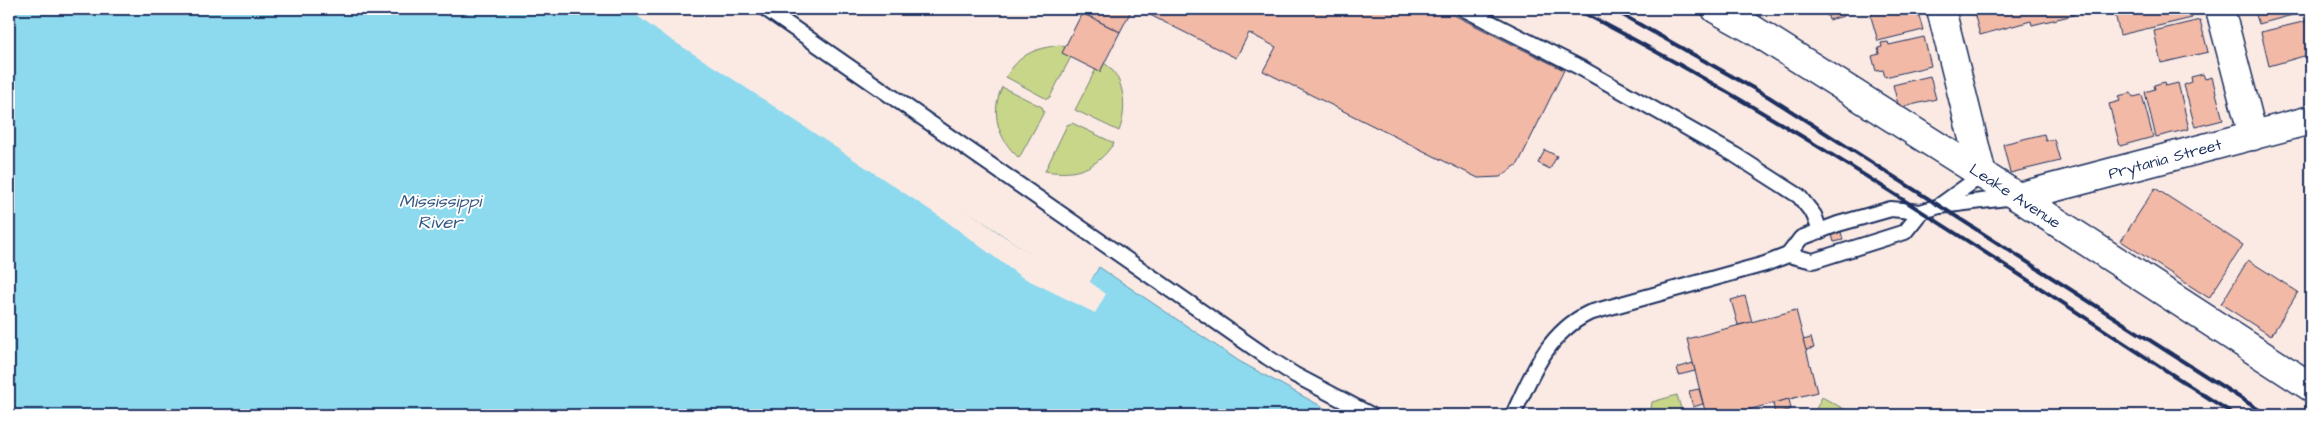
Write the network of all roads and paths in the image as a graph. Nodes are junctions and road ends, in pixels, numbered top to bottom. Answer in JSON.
{"nodes":[{"id":1,"x":766,"y":9,"type":"edge"},
{"id":2,"x":1464,"y":9,"type":"edge"},
{"id":3,"x":1716,"y":9,"type":"edge"},
{"id":4,"x":1942,"y":9,"type":"edge"},
{"id":5,"x":2220,"y":9,"type":"edge"},
{"id":6,"x":2311,"y":120,"type":"edge"},
{"id":7,"x":2253,"y":136,"type":"junction"},
{"id":8,"x":1982,"y":175,"type":"junction"},
{"id":9,"x":2018,"y":197,"type":"junction"},
{"id":10,"x":1939,"y":206,"type":"junction"},
{"id":11,"x":1921,"y":212,"type":"junction"},
{"id":12,"x":1820,"y":231,"type":"junction"},
{"id":13,"x":1788,"y":255,"type":"junction"},
{"id":14,"x":2311,"y":387,"type":"edge"},
{"id":15,"x":1372,"y":415,"type":"edge"},
{"id":16,"x":1513,"y":415,"type":"edge"}],
"edges":[{"from":1,"to":15,"type":"lane"},
{"from":2,"to":12,"type":"lane"},
{"from":3,"to":8,"type":"street","name":"Leake Avenue"},
{"from":4,"to":8,"type":"street"},
{"from":5,"to":7,"type":"street"},
{"from":6,"to":7,"type":"street","name":"Prytania Street"},
{"from":7,"to":9,"type":"street","name":"Prytania Street"},
{"from":8,"to":9,"type":"street","name":"Leake Avenue"},
{"from":8,"to":10,"type":"lane"},
{"from":9,"to":10,"type":"lane"},
{"from":9,"to":14,"type":"street","name":"Leake Avenue"},
{"from":10,"to":11,"type":"lane"},
{"from":11,"to":12,"type":"lane"},
{"from":11,"to":13,"type":"lane"},
{"from":12,"to":13,"type":"lane"},
{"from":13,"to":16,"type":"lane"}]}
